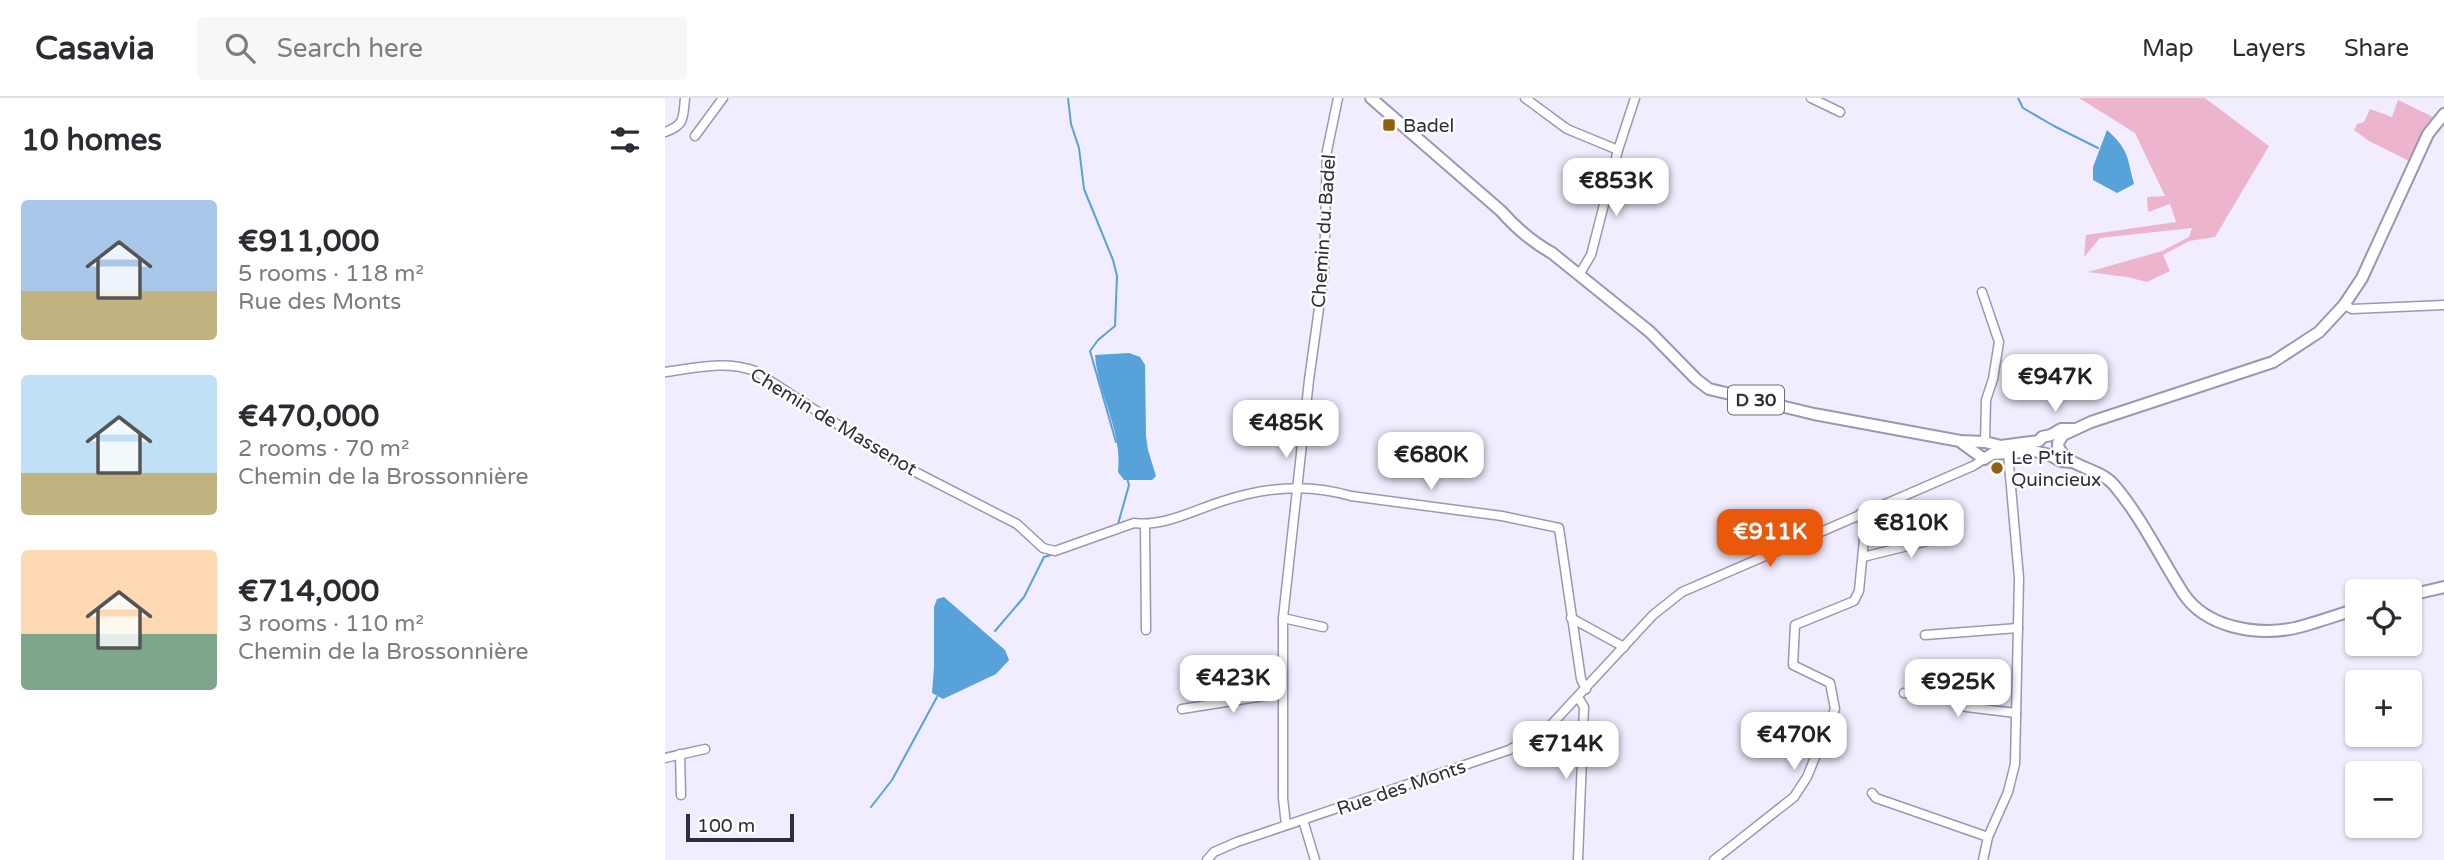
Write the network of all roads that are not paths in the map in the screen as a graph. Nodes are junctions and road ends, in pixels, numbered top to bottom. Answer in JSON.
{"nodes":[{"id":1,"x":685,"y":98,"type":"edge"},
{"id":2,"x":723,"y":98,"type":"edge"},
{"id":3,"x":1338,"y":98,"type":"edge"},
{"id":4,"x":1371,"y":98,"type":"edge"},
{"id":5,"x":1525,"y":98,"type":"edge"},
{"id":6,"x":1635,"y":98,"type":"edge"},
{"id":7,"x":1811,"y":98,"type":"edge"},
{"id":8,"x":1536,"y":102,"type":"edge"},
{"id":9,"x":1840,"y":112,"type":"dead end"},
{"id":10,"x":2444,"y":114,"type":"edge"},
{"id":11,"x":665,"y":132,"type":"edge"},
{"id":12,"x":695,"y":136,"type":"dead end"},
{"id":13,"x":1618,"y":150,"type":"junction"},
{"id":14,"x":1579,"y":275,"type":"junction"},
{"id":15,"x":1982,"y":292,"type":"dead end"},
{"id":16,"x":2344,"y":305,"type":"junction"},
{"id":17,"x":2444,"y":305,"type":"edge"},
{"id":18,"x":665,"y":372,"type":"edge"},
{"id":19,"x":2050,"y":445,"type":"junction"},
{"id":20,"x":1984,"y":450,"type":"junction"},
{"id":21,"x":2008,"y":453,"type":"junction"},
{"id":22,"x":1298,"y":487,"type":"junction"},
{"id":23,"x":1860,"y":514,"type":"junction"},
{"id":24,"x":1145,"y":524,"type":"junction"},
{"id":25,"x":1952,"y":535,"type":"dead end"},
{"id":26,"x":1863,"y":557,"type":"junction"},
{"id":27,"x":2444,"y":587,"type":"edge"},
{"id":28,"x":2422,"y":592,"type":"edge"},
{"id":29,"x":2345,"y":613,"type":"edge"},
{"id":30,"x":1283,"y":618,"type":"junction"},
{"id":31,"x":1571,"y":618,"type":"junction"},
{"id":32,"x":1323,"y":627,"type":"dead end"},
{"id":33,"x":2018,"y":628,"type":"junction"},
{"id":34,"x":1146,"y":630,"type":"dead end"},
{"id":35,"x":1925,"y":635,"type":"dead end"},
{"id":36,"x":1624,"y":647,"type":"junction"},
{"id":37,"x":1586,"y":689,"type":"junction"},
{"id":38,"x":1282,"y":693,"type":"junction"},
{"id":39,"x":1905,"y":693,"type":"dead end"},
{"id":40,"x":1579,"y":697,"type":"junction"},
{"id":41,"x":1182,"y":709,"type":"dead end"},
{"id":42,"x":2016,"y":713,"type":"junction"},
{"id":43,"x":705,"y":749,"type":"dead end"},
{"id":44,"x":680,"y":754,"type":"junction"},
{"id":45,"x":665,"y":758,"type":"edge"},
{"id":46,"x":1872,"y":793,"type":"dead end"},
{"id":47,"x":681,"y":795,"type":"dead end"},
{"id":48,"x":1303,"y":820,"type":"junction"},
{"id":49,"x":1286,"y":825,"type":"junction"},
{"id":50,"x":1988,"y":838,"type":"junction"},
{"id":51,"x":1207,"y":860,"type":"edge"},
{"id":52,"x":1315,"y":860,"type":"edge"},
{"id":53,"x":1578,"y":860,"type":"edge"},
{"id":54,"x":1714,"y":860,"type":"edge"},
{"id":55,"x":1983,"y":860,"type":"edge"}],
"edges":[{"from":1,"to":11,"type":"street"},
{"from":2,"to":12,"type":"street"},
{"from":3,"to":22,"type":"street","name":"Chemin du Badel"},
{"from":4,"to":14,"type":"main road","number":"D 30"},
{"from":5,"to":8,"type":"street"},
{"from":6,"to":13,"type":"street"},
{"from":7,"to":9,"type":"street"},
{"from":8,"to":13,"type":"street"},
{"from":10,"to":16,"type":"main road"},
{"from":13,"to":14,"type":"street"},
{"from":14,"to":20,"type":"main road","number":"D 30"},
{"from":15,"to":20,"type":"street"},
{"from":16,"to":17,"type":"street"},
{"from":16,"to":19,"type":"main road"},
{"from":18,"to":24,"type":"street","name":"Chemin de Massenot"},
{"from":19,"to":20,"type":"main road","number":"D 30"},
{"from":19,"to":21,"type":"main road","number":"D 30"},
{"from":19,"to":29,"type":"main road","number":"D 30"},
{"from":20,"to":21,"type":"main road","number":"D 30"},
{"from":20,"to":23,"type":"street","name":"Rue des Monts"},
{"from":21,"to":33,"type":"street"},
{"from":22,"to":24,"type":"street","name":"Chemin de Massenot"},
{"from":22,"to":30,"type":"street","name":"Chemin du Badel"},
{"from":22,"to":31,"type":"street","name":"Chemin de Massenot"},
{"from":23,"to":26,"type":"street"},
{"from":23,"to":36,"type":"street","name":"Rue des Monts"},
{"from":24,"to":34,"type":"street"},
{"from":25,"to":26,"type":"street"},
{"from":26,"to":54,"type":"street"},
{"from":27,"to":28,"type":"main road"},
{"from":30,"to":32,"type":"street"},
{"from":30,"to":38,"type":"street","name":"Chemin du Badel"},
{"from":31,"to":36,"type":"street"},
{"from":31,"to":37,"type":"street"},
{"from":33,"to":35,"type":"street"},
{"from":33,"to":42,"type":"street"},
{"from":36,"to":37,"type":"street","name":"Rue des Monts"},
{"from":37,"to":40,"type":"street","name":"Rue des Monts"},
{"from":38,"to":41,"type":"street"},
{"from":38,"to":49,"type":"street","name":"Chemin du Badel"},
{"from":39,"to":42,"type":"street"},
{"from":40,"to":48,"type":"street","name":"Rue des Monts"},
{"from":40,"to":53,"type":"street"},
{"from":42,"to":50,"type":"street"},
{"from":43,"to":44,"type":"street"},
{"from":44,"to":45,"type":"street"},
{"from":44,"to":47,"type":"street"},
{"from":46,"to":50,"type":"street"},
{"from":48,"to":49,"type":"street","name":"Rue des Monts"},
{"from":48,"to":52,"type":"street"},
{"from":49,"to":51,"type":"street","name":"Rue des Monts"},
{"from":50,"to":55,"type":"street"}]}
